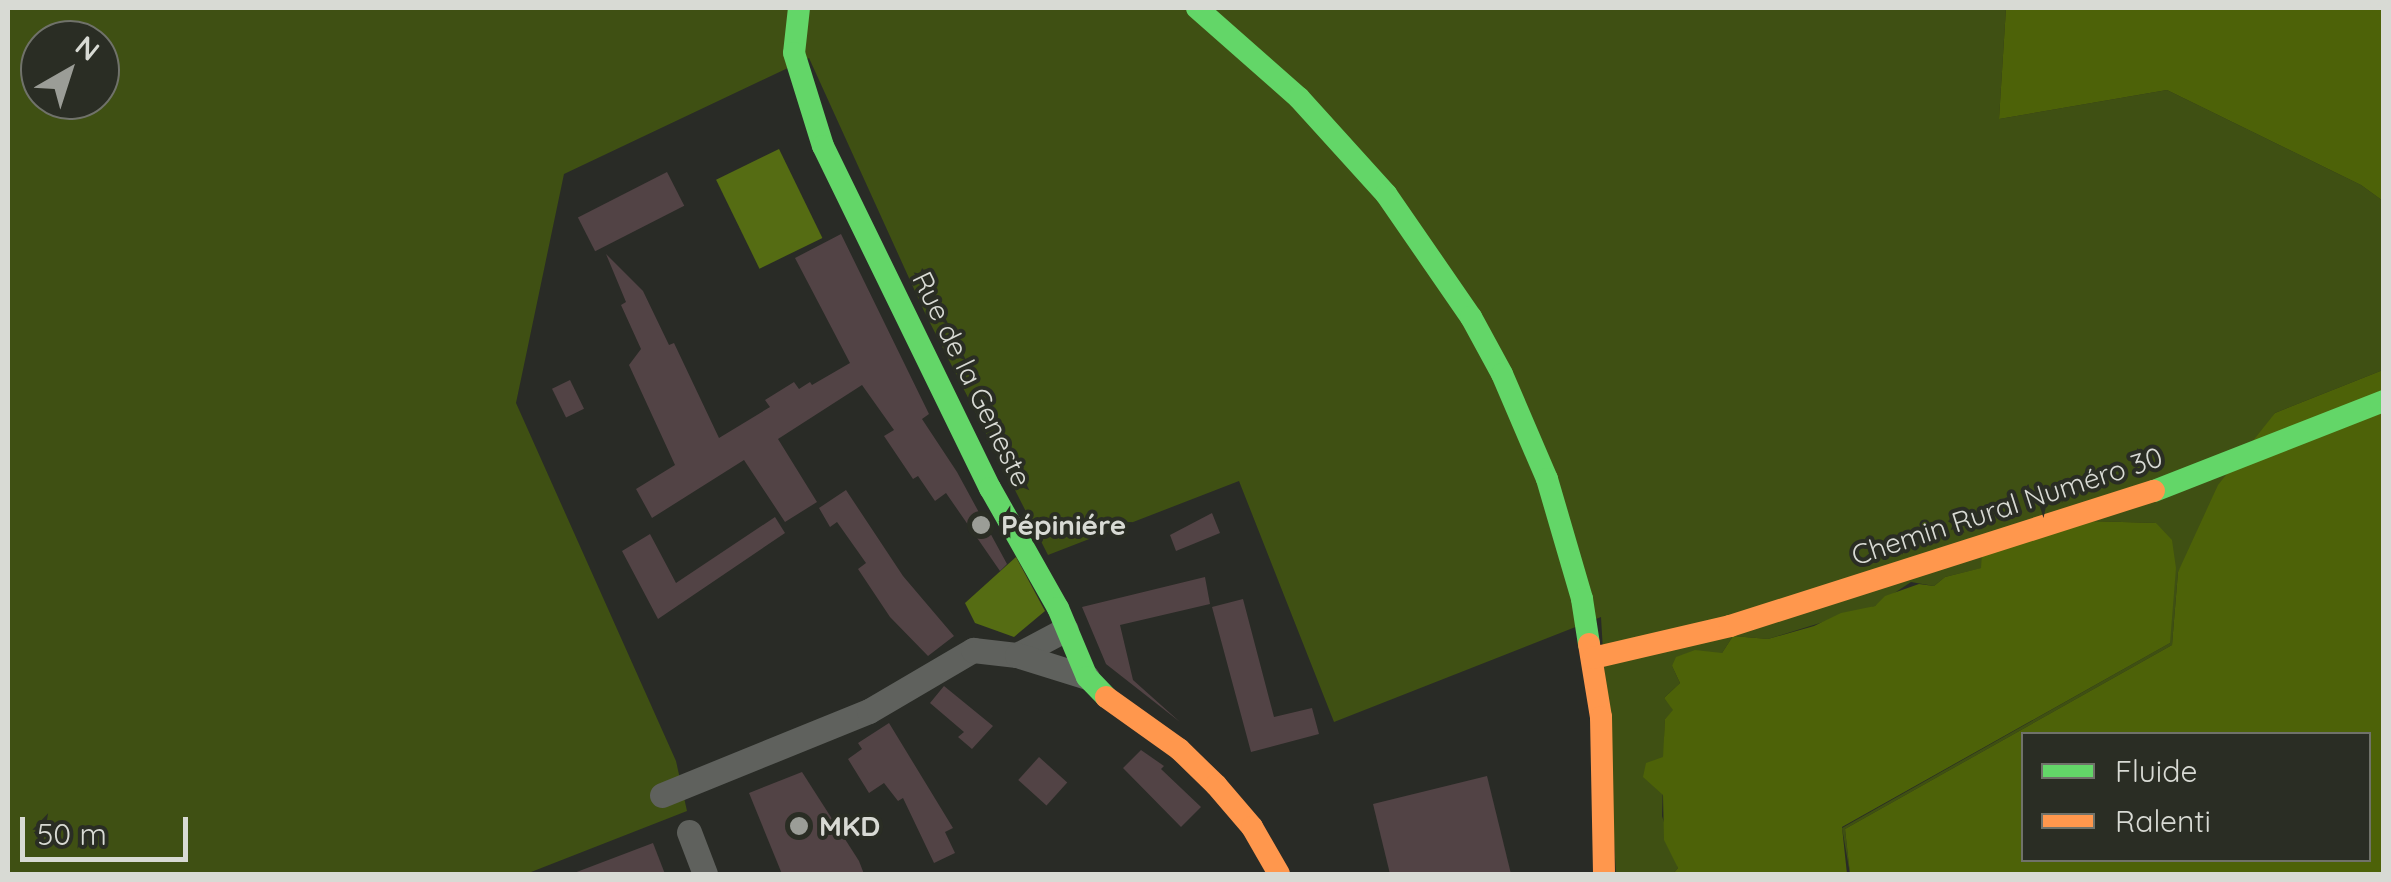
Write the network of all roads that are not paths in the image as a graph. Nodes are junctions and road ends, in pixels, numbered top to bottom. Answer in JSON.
{"nodes":[{"id":1,"x":799,"y":8,"type":"edge"},
{"id":2,"x":1197,"y":8,"type":"edge"},
{"id":3,"x":2384,"y":402,"type":"edge"},
{"id":4,"x":1066,"y":629,"type":"junction"},
{"id":5,"x":1017,"y":656,"type":"junction"},
{"id":6,"x":1593,"y":658,"type":"junction"},
{"id":7,"x":1088,"y":676,"type":"junction"},
{"id":8,"x":662,"y":795,"type":"dead end"},
{"id":9,"x":689,"y":832,"type":"dead end"},
{"id":10,"x":704,"y":874,"type":"edge"},
{"id":11,"x":1279,"y":874,"type":"edge"},
{"id":12,"x":1604,"y":874,"type":"edge"}],
"edges":[{"from":1,"to":4,"type":"street","name":"Rue de la Geneste"},
{"from":2,"to":6,"type":"street"},
{"from":3,"to":6,"type":"street","name":"Chemin Rural Numéro 30"},
{"from":4,"to":5,"type":"street"},
{"from":4,"to":7,"type":"street","name":"Rue de la Geneste"},
{"from":5,"to":7,"type":"street"},
{"from":5,"to":8,"type":"street"},
{"from":6,"to":12,"type":"street"},
{"from":7,"to":11,"type":"street","name":"Rue de la Geneste"},
{"from":9,"to":10,"type":"street"}]}
